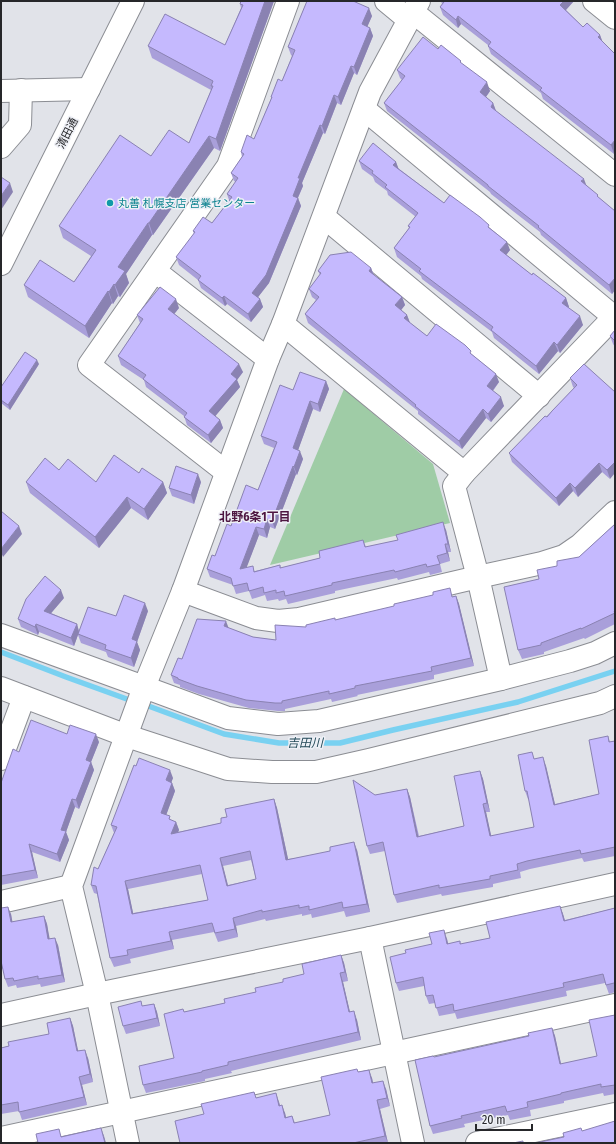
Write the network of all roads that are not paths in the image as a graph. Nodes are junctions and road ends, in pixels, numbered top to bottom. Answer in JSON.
{"nodes":[{"id":1,"x":133,"y":1,"type":"edge"},
{"id":2,"x":288,"y":1,"type":"edge"},
{"id":3,"x":386,"y":1,"type":"edge"},
{"id":4,"x":594,"y":1,"type":"edge"},
{"id":5,"x":414,"y":11,"type":"edge"},
{"id":6,"x":615,"y":18,"type":"edge"},
{"id":7,"x":89,"y":89,"type":"junction"},
{"id":8,"x":11,"y":90,"type":"edge"},
{"id":9,"x":364,"y":109,"type":"junction"},
{"id":10,"x":1,"y":147,"type":"edge"},
{"id":11,"x":615,"y":175,"type":"edge"},
{"id":12,"x":324,"y":217,"type":"junction"},
{"id":13,"x":1,"y":264,"type":"edge"},
{"id":14,"x":156,"y":271,"type":"junction"},
{"id":15,"x":615,"y":317,"type":"edge"},
{"id":16,"x":283,"y":324,"type":"junction"},
{"id":17,"x":268,"y":359,"type":"junction"},
{"id":18,"x":539,"y":396,"type":"junction"},
{"id":19,"x":226,"y":472,"type":"junction"},
{"id":20,"x":464,"y":473,"type":"junction"},
{"id":21,"x":615,"y":512,"type":"edge"},
{"id":22,"x":478,"y":576,"type":"junction"},
{"id":23,"x":184,"y":591,"type":"junction"},
{"id":24,"x":1,"y":635,"type":"edge"},
{"id":25,"x":615,"y":643,"type":"edge"},
{"id":26,"x":501,"y":679,"type":"junction"},
{"id":27,"x":1,"y":688,"type":"edge"},
{"id":28,"x":142,"y":693,"type":"junction"},
{"id":29,"x":615,"y":696,"type":"edge"},
{"id":30,"x":24,"y":697,"type":"junction"},
{"id":31,"x":129,"y":731,"type":"junction"},
{"id":32,"x":1,"y":759,"type":"edge"},
{"id":33,"x":615,"y":884,"type":"edge"},
{"id":34,"x":71,"y":886,"type":"junction"},
{"id":35,"x":1,"y":902,"type":"edge"},
{"id":36,"x":370,"y":938,"type":"junction"},
{"id":37,"x":97,"y":994,"type":"junction"},
{"id":38,"x":615,"y":1005,"type":"edge"},
{"id":39,"x":1,"y":1015,"type":"edge"},
{"id":40,"x":394,"y":1052,"type":"junction"},
{"id":41,"x":122,"y":1112,"type":"junction"},
{"id":42,"x":615,"y":1114,"type":"edge"},
{"id":43,"x":1,"y":1138,"type":"edge"},
{"id":44,"x":128,"y":1143,"type":"edge"},
{"id":45,"x":414,"y":1143,"type":"edge"},
{"id":46,"x":476,"y":1143,"type":"edge"}],
"edges":[{"from":1,"to":7,"type":"street","name":"清田通"},
{"from":2,"to":14,"type":"street"},
{"from":3,"to":5,"type":"street"},
{"from":4,"to":6,"type":"street"},
{"from":5,"to":9,"type":"street"},
{"from":5,"to":11,"type":"street"},
{"from":7,"to":8,"type":"street"},
{"from":7,"to":13,"type":"street","name":"清田通"},
{"from":8,"to":10,"type":"street"},
{"from":9,"to":12,"type":"street"},
{"from":9,"to":15,"type":"street"},
{"from":12,"to":16,"type":"street"},
{"from":12,"to":18,"type":"street"},
{"from":14,"to":17,"type":"street"},
{"from":14,"to":19,"type":"street"},
{"from":15,"to":18,"type":"street"},
{"from":16,"to":17,"type":"street"},
{"from":16,"to":20,"type":"street"},
{"from":17,"to":19,"type":"street"},
{"from":18,"to":20,"type":"street"},
{"from":19,"to":23,"type":"street"},
{"from":20,"to":22,"type":"street"},
{"from":21,"to":22,"type":"street"},
{"from":22,"to":23,"type":"street"},
{"from":22,"to":26,"type":"street"},
{"from":23,"to":28,"type":"street"},
{"from":24,"to":28,"type":"street"},
{"from":25,"to":26,"type":"street"},
{"from":26,"to":28,"type":"street"},
{"from":27,"to":30,"type":"street"},
{"from":28,"to":31,"type":"street"},
{"from":29,"to":31,"type":"street"},
{"from":30,"to":31,"type":"street"},
{"from":30,"to":32,"type":"street"},
{"from":31,"to":34,"type":"street"},
{"from":33,"to":36,"type":"street"},
{"from":34,"to":35,"type":"street"},
{"from":34,"to":37,"type":"street"},
{"from":36,"to":37,"type":"street"},
{"from":36,"to":40,"type":"street"},
{"from":37,"to":39,"type":"street"},
{"from":37,"to":41,"type":"street"},
{"from":38,"to":40,"type":"street"},
{"from":40,"to":41,"type":"street"},
{"from":40,"to":45,"type":"street"},
{"from":41,"to":43,"type":"street"},
{"from":41,"to":44,"type":"street"},
{"from":42,"to":46,"type":"street"}]}
